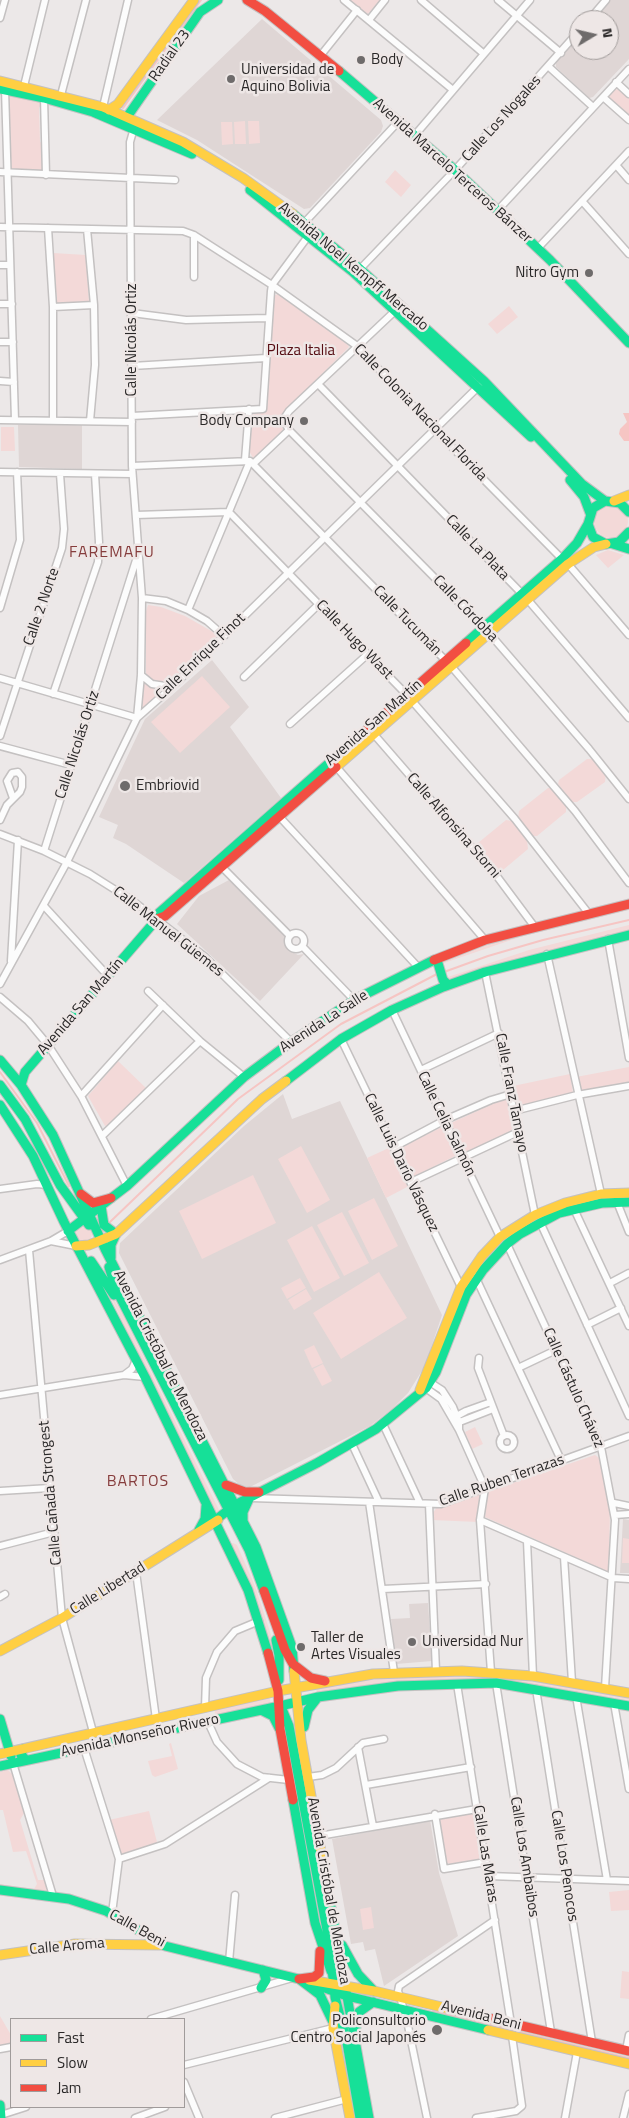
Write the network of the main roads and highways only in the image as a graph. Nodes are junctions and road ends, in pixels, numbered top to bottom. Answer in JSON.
{"nodes":[{"id":1,"x":194,"y":0,"type":"edge"},
{"id":2,"x":218,"y":0,"type":"edge"},
{"id":3,"x":247,"y":0,"type":"edge"},
{"id":4,"x":256,"y":0,"type":"edge"},
{"id":5,"x":265,"y":11,"type":"junction"},
{"id":6,"x":1,"y":86,"type":"edge"},
{"id":7,"x":44,"y":98,"type":"junction"},
{"id":8,"x":104,"y":108,"type":"junction"},
{"id":9,"x":93,"y":112,"type":"junction"},
{"id":10,"x":127,"y":117,"type":"junction"},
{"id":11,"x":134,"y":128,"type":"junction"},
{"id":12,"x":182,"y":142,"type":"junction"},
{"id":13,"x":276,"y":209,"type":"junction"},
{"id":14,"x":305,"y":222,"type":"junction"},
{"id":15,"x":309,"y":236,"type":"junction"},
{"id":16,"x":344,"y":255,"type":"junction"},
{"id":17,"x":373,"y":280,"type":"junction"},
{"id":18,"x":396,"y":310,"type":"junction"},
{"id":19,"x":424,"y":326,"type":"junction"},
{"id":20,"x":629,"y":343,"type":"edge"},
{"id":21,"x":444,"y":350,"type":"junction"},
{"id":22,"x":629,"y":495,"type":"edge"},
{"id":23,"x":609,"y":501,"type":"junction"},
{"id":24,"x":629,"y":512,"type":"edge"},
{"id":25,"x":590,"y":513,"type":"junction"},
{"id":26,"x":588,"y":524,"type":"junction"},
{"id":27,"x":629,"y":532,"type":"edge"},
{"id":28,"x":609,"y":544,"type":"junction"},
{"id":29,"x":629,"y":549,"type":"edge"},
{"id":30,"x":565,"y":561,"type":"junction"},
{"id":31,"x":629,"y":904,"type":"edge"},
{"id":32,"x":629,"y":934,"type":"edge"},
{"id":33,"x":436,"y":963,"type":"junction"},
{"id":34,"x":444,"y":983,"type":"junction"},
{"id":35,"x":0,"y":1060,"type":"edge"},
{"id":36,"x":25,"y":1072,"type":"junction"},
{"id":37,"x":15,"y":1077,"type":"junction"},
{"id":38,"x":0,"y":1085,"type":"edge"},
{"id":39,"x":21,"y":1085,"type":"junction"},
{"id":40,"x":0,"y":1095,"type":"edge"},
{"id":41,"x":3,"y":1109,"type":"edge"},
{"id":42,"x":17,"y":1118,"type":"junction"},
{"id":43,"x":629,"y":1193,"type":"edge"},
{"id":44,"x":81,"y":1194,"type":"junction"},
{"id":45,"x":111,"y":1198,"type":"junction"},
{"id":46,"x":629,"y":1202,"type":"edge"},
{"id":47,"x":101,"y":1206,"type":"junction"},
{"id":48,"x":87,"y":1216,"type":"junction"},
{"id":49,"x":538,"y":1219,"type":"junction"},
{"id":50,"x":70,"y":1229,"type":"junction"},
{"id":51,"x":116,"y":1234,"type":"junction"},
{"id":52,"x":100,"y":1242,"type":"junction"},
{"id":53,"x":78,"y":1246,"type":"junction"},
{"id":54,"x":111,"y":1259,"type":"junction"},
{"id":55,"x":474,"y":1275,"type":"junction"},
{"id":56,"x":424,"y":1385,"type":"junction"},
{"id":57,"x":226,"y":1485,"type":"junction"},
{"id":58,"x":253,"y":1496,"type":"junction"},
{"id":59,"x":206,"y":1504,"type":"junction"},
{"id":60,"x":230,"y":1511,"type":"junction"},
{"id":61,"x":243,"y":1521,"type":"junction"},
{"id":62,"x":214,"y":1522,"type":"junction"},
{"id":63,"x":199,"y":1530,"type":"junction"},
{"id":64,"x":220,"y":1534,"type":"junction"},
{"id":65,"x":237,"y":1538,"type":"junction"},
{"id":66,"x":226,"y":1545,"type":"junction"},
{"id":67,"x":0,"y":1651,"type":"edge"},
{"id":68,"x":293,"y":1664,"type":"junction"},
{"id":69,"x":325,"y":1680,"type":"junction"},
{"id":70,"x":297,"y":1686,"type":"junction"},
{"id":71,"x":278,"y":1691,"type":"junction"},
{"id":72,"x":629,"y":1693,"type":"edge"},
{"id":73,"x":318,"y":1697,"type":"junction"},
{"id":74,"x":298,"y":1701,"type":"junction"},
{"id":75,"x":280,"y":1706,"type":"junction"},
{"id":76,"x":629,"y":1706,"type":"edge"},
{"id":77,"x":261,"y":1710,"type":"junction"},
{"id":78,"x":189,"y":1711,"type":"junction"},
{"id":79,"x":0,"y":1719,"type":"edge"},
{"id":80,"x":190,"y":1726,"type":"junction"},
{"id":81,"x":280,"y":1728,"type":"junction"},
{"id":82,"x":291,"y":1738,"type":"junction"},
{"id":83,"x":301,"y":1740,"type":"junction"},
{"id":84,"x":23,"y":1749,"type":"junction"},
{"id":85,"x":10,"y":1752,"type":"junction"},
{"id":86,"x":0,"y":1754,"type":"edge"},
{"id":87,"x":26,"y":1760,"type":"junction"},
{"id":88,"x":13,"y":1763,"type":"junction"},
{"id":89,"x":0,"y":1766,"type":"edge"},
{"id":90,"x":304,"y":1780,"type":"junction"},
{"id":91,"x":296,"y":1817,"type":"junction"},
{"id":92,"x":0,"y":1890,"type":"edge"},
{"id":93,"x":315,"y":1923,"type":"junction"},
{"id":94,"x":137,"y":1928,"type":"junction"},
{"id":95,"x":336,"y":1928,"type":"junction"},
{"id":96,"x":134,"y":1943,"type":"junction"},
{"id":97,"x":165,"y":1946,"type":"junction"},
{"id":98,"x":0,"y":1955,"type":"edge"},
{"id":99,"x":264,"y":1970,"type":"junction"},
{"id":100,"x":331,"y":1971,"type":"junction"},
{"id":101,"x":299,"y":1979,"type":"junction"},
{"id":102,"x":261,"y":1988,"type":"road end"},
{"id":103,"x":337,"y":1988,"type":"junction"},
{"id":104,"x":374,"y":1991,"type":"junction"},
{"id":105,"x":347,"y":1996,"type":"junction"},
{"id":106,"x":373,"y":2002,"type":"junction"},
{"id":107,"x":333,"y":2027,"type":"junction"},
{"id":108,"x":355,"y":2041,"type":"junction"},
{"id":109,"x":627,"y":2051,"type":"edge"},
{"id":110,"x":629,"y":2064,"type":"edge"},
{"id":111,"x":350,"y":2118,"type":"edge"},
{"id":112,"x":360,"y":2118,"type":"edge"},
{"id":113,"x":369,"y":2118,"type":"edge"}],
"edges":[{"from":1,"to":8,"type":"main road","name":"Radial 23"},
{"from":2,"to":10,"type":"main road","name":"Radial 23"},
{"from":3,"to":5,"type":"main road","name":"Avenida Marcelo Terceros Bánzer"},
{"from":4,"to":5,"type":"main road","name":"Avenida Marcelo Terceros Bánzer"},
{"from":5,"to":20,"type":"main road","name":"Avenida Marcelo Terceros Bánzer"},
{"from":6,"to":7,"type":"main road","name":"Avenida Noel Kempff Mercado"},
{"from":6,"to":8,"type":"main road","name":"Avenida Noel Kempff Mercado"},
{"from":7,"to":8,"type":"main road"},
{"from":7,"to":9,"type":"main road","name":"Avenida Noel Kempff Mercado"},
{"from":8,"to":10,"type":"main road","name":"Avenida Noel Kempff Mercado"},
{"from":9,"to":10,"type":"main road"},
{"from":9,"to":11,"type":"main road","name":"Avenida Noel Kempff Mercado"},
{"from":10,"to":12,"type":"main road","name":"Avenida Noel Kempff Mercado"},
{"from":11,"to":12,"type":"main road"},
{"from":11,"to":13,"type":"main road","name":"Avenida Noel Kempff Mercado"},
{"from":12,"to":14,"type":"main road","name":"Avenida Noel Kempff Mercado"},
{"from":13,"to":14,"type":"main road"},
{"from":13,"to":15,"type":"main road","name":"Avenida Noel Kempff Mercado"},
{"from":14,"to":16,"type":"main road","name":"Avenida Noel Kempff Mercado"},
{"from":15,"to":16,"type":"main road"},
{"from":15,"to":18,"type":"main road","name":"Avenida Noel Kempff Mercado"},
{"from":16,"to":17,"type":"main road","name":"Avenida Noel Kempff Mercado"},
{"from":17,"to":18,"type":"main road"},
{"from":17,"to":19,"type":"main road","name":"Avenida Noel Kempff Mercado"},
{"from":18,"to":19,"type":"main road"},
{"from":18,"to":21,"type":"main road","name":"Avenida Noel Kempff Mercado"},
{"from":19,"to":21,"type":"main road","name":"Avenida Noel Kempff Mercado"},
{"from":21,"to":23,"type":"main road","name":"Avenida Noel Kempff Mercado"},
{"from":21,"to":25,"type":"main road","name":"Avenida Noel Kempff Mercado"},
{"from":22,"to":23,"type":"main road"},
{"from":23,"to":24,"type":"main road","name":"Avenida Noel Kempff Mercado"},
{"from":23,"to":25,"type":"main road"},
{"from":25,"to":26,"type":"main road","name":"Avenida San Martín"},
{"from":26,"to":28,"type":"main road"},
{"from":26,"to":30,"type":"main road","name":"Avenida San Martín"},
{"from":27,"to":28,"type":"main road","name":"Avenida San Martín"},
{"from":28,"to":29,"type":"main road"},
{"from":28,"to":30,"type":"main road","name":"Avenida San Martín"},
{"from":30,"to":36,"type":"main road","name":"Avenida San Martín"},
{"from":31,"to":33,"type":"main road","name":"Avenida La Salle"},
{"from":32,"to":34,"type":"main road","name":"Avenida La Salle"},
{"from":33,"to":34,"type":"main road"},
{"from":33,"to":45,"type":"main road","name":"Avenida La Salle"},
{"from":34,"to":51,"type":"main road","name":"Avenida La Salle"},
{"from":35,"to":37,"type":"main road","name":"Avenida Cristóbal de Mendoza"},
{"from":36,"to":37,"type":"main road","name":"Avenida San Martín"},
{"from":36,"to":39,"type":"main road","name":"Avenida San Martín"},
{"from":37,"to":39,"type":"main road","name":"Avenida Cristóbal de Mendoza"},
{"from":38,"to":48,"type":"main road","name":"Avenida Cristóbal de Mendoza"},
{"from":39,"to":44,"type":"main road","name":"Avenida Cristóbal de Mendoza"},
{"from":40,"to":41,"type":"main road","name":"Avenida Cristóbal de Mendoza"},
{"from":40,"to":42,"type":"main road","name":"Avenida Cristóbal de Mendoza"},
{"from":41,"to":42,"type":"main road"},
{"from":41,"to":50,"type":"main road","name":"Avenida Cristóbal de Mendoza"},
{"from":42,"to":50,"type":"main road","name":"Avenida Cristóbal de Mendoza"},
{"from":43,"to":49,"type":"main road"},
{"from":44,"to":45,"type":"main road"},
{"from":44,"to":48,"type":"main road","name":"Avenida Cristóbal de Mendoza"},
{"from":45,"to":47,"type":"main road","name":"Avenida La Salle"},
{"from":46,"to":49,"type":"main road"},
{"from":47,"to":48,"type":"main road","name":"Avenida La Salle"},
{"from":47,"to":51,"type":"main road"},
{"from":48,"to":50,"type":"main road","name":"Avenida La Salle"},
{"from":48,"to":52,"type":"main road","name":"Avenida Cristóbal de Mendoza"},
{"from":49,"to":55,"type":"main road"},
{"from":50,"to":53,"type":"main road","name":"Avenida Cristóbal de Mendoza"},
{"from":51,"to":52,"type":"main road","name":"Avenida La Salle"},
{"from":51,"to":54,"type":"main road"},
{"from":52,"to":53,"type":"main road","name":"Avenida La Salle"},
{"from":52,"to":54,"type":"main road","name":"Avenida Cristóbal de Mendoza"},
{"from":52,"to":60,"type":"main road","name":"Avenida Cristóbal de Mendoza"},
{"from":53,"to":59,"type":"main road","name":"Avenida Cristóbal de Mendoza"},
{"from":53,"to":60,"type":"main road","name":"Avenida Cristóbal de Mendoza"},
{"from":54,"to":57,"type":"main road","name":"Avenida Cristóbal de Mendoza"},
{"from":55,"to":56,"type":"main road"},
{"from":55,"to":56,"type":"main road"},
{"from":56,"to":58,"type":"main road","name":"Calle Libertad"},
{"from":57,"to":58,"type":"main road"},
{"from":57,"to":60,"type":"main road","name":"Avenida Cristóbal de Mendoza"},
{"from":58,"to":60,"type":"main road","name":"Calle Libertad"},
{"from":58,"to":61,"type":"main road"},
{"from":59,"to":62,"type":"main road","name":"Avenida Cristóbal de Mendoza"},
{"from":59,"to":63,"type":"main road"},
{"from":60,"to":61,"type":"main road","name":"Avenida Cristóbal de Mendoza"},
{"from":60,"to":62,"type":"main road","name":"Calle Libertad"},
{"from":60,"to":65,"type":"main road","name":"Avenida Cristóbal de Mendoza"},
{"from":60,"to":68,"type":"main road","name":"Avenida Cristóbal de Mendoza"},
{"from":61,"to":68,"type":"main road","name":"Avenida Cristóbal de Mendoza"},
{"from":62,"to":63,"type":"main road","name":"Calle Libertad"},
{"from":62,"to":64,"type":"main road","name":"Avenida Cristóbal de Mendoza"},
{"from":63,"to":64,"type":"main road"},
{"from":63,"to":67,"type":"main road","name":"Calle Libertad"},
{"from":64,"to":66,"type":"main road","name":"Avenida Cristóbal de Mendoza"},
{"from":65,"to":66,"type":"main road"},
{"from":65,"to":71,"type":"main road","name":"Avenida Cristóbal de Mendoza"},
{"from":66,"to":71,"type":"main road","name":"Avenida Cristóbal de Mendoza"},
{"from":68,"to":69,"type":"main road"},
{"from":68,"to":70,"type":"main road","name":"Avenida Cristóbal de Mendoza"},
{"from":69,"to":70,"type":"main road","name":"Avenida Monseñor Rivero"},
{"from":69,"to":72,"type":"main road","name":"Avenida Monseñor Rivero"},
{"from":70,"to":71,"type":"main road","name":"Avenida Monseñor Rivero"},
{"from":70,"to":74,"type":"main road","name":"Avenida Cristóbal de Mendoza"},
{"from":71,"to":75,"type":"main road","name":"Avenida Cristóbal de Mendoza"},
{"from":71,"to":78,"type":"main road","name":"Avenida Monseñor Rivero"},
{"from":73,"to":74,"type":"main road","name":"Avenida Monseñor Rivero"},
{"from":73,"to":76,"type":"main road","name":"Avenida Monseñor Rivero"},
{"from":73,"to":83,"type":"main road"},
{"from":74,"to":75,"type":"main road","name":"Avenida Monseñor Rivero"},
{"from":74,"to":83,"type":"main road","name":"Avenida Cristóbal de Mendoza"},
{"from":75,"to":77,"type":"main road","name":"Avenida Monseñor Rivero"},
{"from":75,"to":81,"type":"main road","name":"Avenida Cristóbal de Mendoza"},
{"from":75,"to":82,"type":"main road","name":"Avenida Cristóbal de Mendoza"},
{"from":77,"to":80,"type":"main road","name":"Avenida Monseñor Rivero"},
{"from":77,"to":81,"type":"main road"},
{"from":78,"to":80,"type":"main road"},
{"from":78,"to":84,"type":"main road","name":"Avenida Monseñor Rivero"},
{"from":79,"to":85,"type":"main road"},
{"from":80,"to":87,"type":"main road","name":"Avenida Monseñor Rivero"},
{"from":81,"to":82,"type":"main road"},
{"from":81,"to":91,"type":"main road","name":"Avenida Cristóbal de Mendoza"},
{"from":82,"to":90,"type":"main road","name":"Avenida Cristóbal de Mendoza"},
{"from":83,"to":90,"type":"main road","name":"Avenida Cristóbal de Mendoza"},
{"from":84,"to":85,"type":"main road","name":"Avenida Monseñor Rivero"},
{"from":84,"to":87,"type":"main road"},
{"from":85,"to":86,"type":"main road","name":"Avenida Monseñor Rivero"},
{"from":85,"to":88,"type":"main road"},
{"from":87,"to":88,"type":"main road","name":"Avenida Monseñor Rivero"},
{"from":88,"to":89,"type":"main road","name":"Avenida Monseñor Rivero"},
{"from":90,"to":91,"type":"main road"},
{"from":90,"to":95,"type":"main road","name":"Avenida Cristóbal de Mendoza"},
{"from":90,"to":100,"type":"main road","name":"Avenida Cristóbal de Mendoza"},
{"from":91,"to":93,"type":"main road","name":"Avenida Cristóbal de Mendoza"},
{"from":92,"to":94,"type":"main road","name":"Calle Beni"},
{"from":93,"to":100,"type":"main road","name":"Avenida Cristóbal de Mendoza"},
{"from":93,"to":101,"type":"main road"},
{"from":94,"to":96,"type":"main road"},
{"from":94,"to":97,"type":"main road","name":"Calle Beni"},
{"from":95,"to":103,"type":"main road","name":"Avenida Cristóbal de Mendoza"},
{"from":95,"to":104,"type":"main road"},
{"from":96,"to":97,"type":"main road","name":"Calle Aroma"},
{"from":96,"to":98,"type":"main road","name":"Calle Aroma"},
{"from":97,"to":99,"type":"main road","name":"Calle Beni"},
{"from":99,"to":101,"type":"main road","name":"Calle Beni"},
{"from":99,"to":102,"type":"main road"},
{"from":100,"to":103,"type":"main road","name":"Avenida Cristóbal de Mendoza"},
{"from":101,"to":103,"type":"main road","name":"Calle Beni"},
{"from":101,"to":107,"type":"main road"},
{"from":103,"to":104,"type":"main road","name":"Avenida Beni"},
{"from":103,"to":105,"type":"main road","name":"Avenida Cristóbal de Mendoza"},
{"from":103,"to":107,"type":"main road","name":"Avenida Cristóbal de Mendoza"},
{"from":103,"to":112,"type":"main road","name":"Avenida Cristóbal de Mendoza"},
{"from":104,"to":109,"type":"main road","name":"Avenida Beni"},
{"from":105,"to":106,"type":"main road","name":"Avenida Beni"},
{"from":105,"to":108,"type":"main road","name":"Avenida Cristóbal de Mendoza"},
{"from":106,"to":108,"type":"main road"},
{"from":106,"to":110,"type":"main road","name":"Avenida Beni"},
{"from":107,"to":111,"type":"main road","name":"Avenida Cristóbal de Mendoza"},
{"from":108,"to":113,"type":"main road","name":"Avenida Cristóbal de Mendoza"}]}
